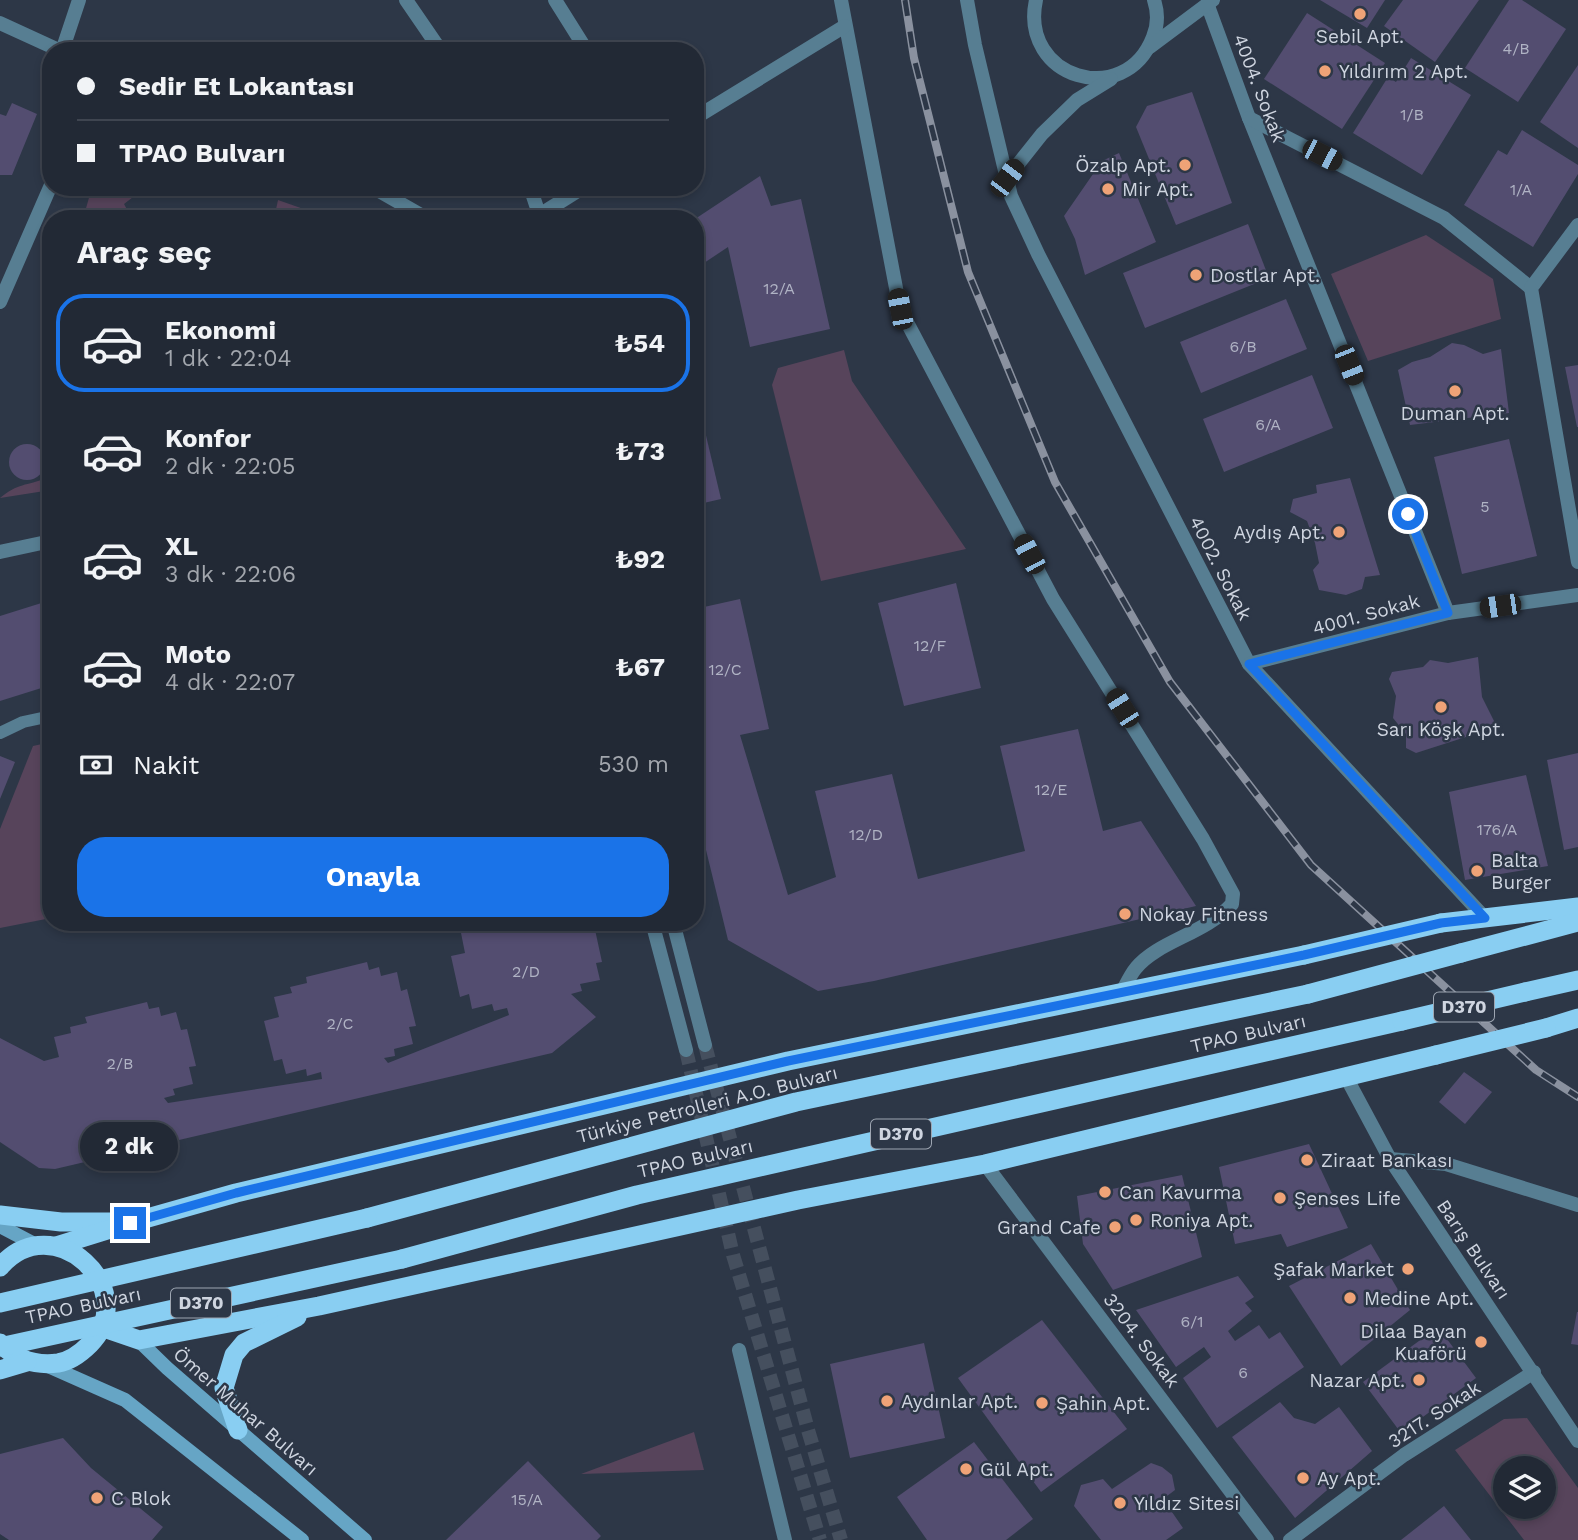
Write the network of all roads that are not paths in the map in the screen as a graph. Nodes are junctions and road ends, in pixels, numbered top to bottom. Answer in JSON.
{"nodes":[{"id":1,"x":79,"y":0,"type":"edge"},
{"id":2,"x":406,"y":0,"type":"edge"},
{"id":3,"x":555,"y":0,"type":"edge"},
{"id":4,"x":841,"y":0,"type":"edge"},
{"id":5,"x":967,"y":0,"type":"edge"},
{"id":6,"x":1036,"y":0,"type":"edge"},
{"id":7,"x":1154,"y":0,"type":"edge"},
{"id":8,"x":1211,"y":3,"type":"edge"},
{"id":9,"x":0,"y":23,"type":"edge"},
{"id":10,"x":845,"y":26,"type":"junction"},
{"id":11,"x":42,"y":42,"type":"edge"},
{"id":12,"x":65,"y":42,"type":"edge"},
{"id":13,"x":435,"y":42,"type":"edge"},
{"id":14,"x":581,"y":42,"type":"edge"},
{"id":15,"x":1149,"y":48,"type":"junction"},
{"id":16,"x":1118,"y":74,"type":"junction"},
{"id":17,"x":704,"y":112,"type":"edge"},
{"id":18,"x":1249,"y":117,"type":"junction"},
{"id":19,"x":1007,"y":178,"type":"junction"},
{"id":20,"x":47,"y":196,"type":"edge"},
{"id":21,"x":388,"y":196,"type":"edge"},
{"id":22,"x":569,"y":196,"type":"edge"},
{"id":23,"x":412,"y":210,"type":"edge"},
{"id":24,"x":547,"y":210,"type":"edge"},
{"id":25,"x":1578,"y":225,"type":"edge"},
{"id":26,"x":1531,"y":288,"type":"junction"},
{"id":27,"x":0,"y":302,"type":"edge"},
{"id":28,"x":42,"y":543,"type":"edge"},
{"id":29,"x":0,"y":552,"type":"edge"},
{"id":30,"x":1578,"y":562,"type":"edge"},
{"id":31,"x":1578,"y":595,"type":"edge"},
{"id":32,"x":1448,"y":613,"type":"junction"},
{"id":33,"x":1249,"y":664,"type":"junction"},
{"id":34,"x":42,"y":718,"type":"edge"},
{"id":35,"x":0,"y":733,"type":"edge"},
{"id":36,"x":1578,"y":907,"type":"edge"},
{"id":37,"x":1485,"y":918,"type":"junction"},
{"id":38,"x":1578,"y":922,"type":"edge"},
{"id":39,"x":654,"y":931,"type":"edge"},
{"id":40,"x":675,"y":931,"type":"edge"},
{"id":41,"x":1578,"y":980,"type":"edge"},
{"id":42,"x":1122,"y":992,"type":"junction"},
{"id":43,"x":1578,"y":1018,"type":"edge"},
{"id":44,"x":705,"y":1045,"type":"tunnel mouth"},
{"id":45,"x":686,"y":1051,"type":"tunnel mouth"},
{"id":46,"x":1345,"y":1075,"type":"junction"},
{"id":47,"x":1390,"y":1160,"type":"junction"},
{"id":48,"x":985,"y":1164,"type":"junction"},
{"id":49,"x":1578,"y":1205,"type":"edge"},
{"id":50,"x":0,"y":1215,"type":"edge"},
{"id":51,"x":367,"y":1218,"type":"joint"},
{"id":52,"x":130,"y":1223,"type":"junction"},
{"id":53,"x":0,"y":1226,"type":"edge"},
{"id":54,"x":47,"y":1246,"type":"junction"},
{"id":55,"x":0,"y":1267,"type":"edge"},
{"id":56,"x":0,"y":1303,"type":"edge"},
{"id":57,"x":319,"y":1306,"type":"junction"},
{"id":58,"x":105,"y":1307,"type":"junction"},
{"id":59,"x":101,"y":1327,"type":"junction"},
{"id":60,"x":139,"y":1340,"type":"junction"},
{"id":61,"x":0,"y":1345,"type":"edge"},
{"id":62,"x":739,"y":1350,"type":"dead end"},
{"id":63,"x":36,"y":1363,"type":"junction"},
{"id":64,"x":0,"y":1370,"type":"edge"},
{"id":65,"x":1534,"y":1372,"type":"junction"},
{"id":66,"x":1572,"y":1425,"type":"edge"},
{"id":67,"x":238,"y":1430,"type":"junction"},
{"id":68,"x":1578,"y":1441,"type":"edge"},
{"id":69,"x":302,"y":1540,"type":"edge"},
{"id":70,"x":365,"y":1540,"type":"edge"},
{"id":71,"x":785,"y":1540,"type":"edge"},
{"id":72,"x":1267,"y":1540,"type":"edge"},
{"id":73,"x":1290,"y":1540,"type":"edge"}],
"edges":[{"from":1,"to":12,"type":"street"},
{"from":2,"to":13,"type":"street"},
{"from":3,"to":14,"type":"street"},
{"from":4,"to":10,"type":"street"},
{"from":5,"to":19,"type":"street","name":"4002. Sokak"},
{"from":6,"to":16,"type":"street"},
{"from":7,"to":15,"type":"street"},
{"from":8,"to":15,"type":"street"},
{"from":8,"to":18,"type":"street","name":"4004. Sokak"},
{"from":9,"to":11,"type":"street"},
{"from":10,"to":17,"type":"street"},
{"from":10,"to":42,"type":"street"},
{"from":15,"to":16,"type":"street"},
{"from":16,"to":19,"type":"street"},
{"from":18,"to":26,"type":"street"},
{"from":18,"to":32,"type":"street","name":"4004. Sokak"},
{"from":19,"to":33,"type":"street","name":"4002. Sokak"},
{"from":20,"to":27,"type":"street"},
{"from":21,"to":23,"type":"street"},
{"from":22,"to":24,"type":"street"},
{"from":25,"to":26,"type":"street"},
{"from":26,"to":30,"type":"street"},
{"from":28,"to":29,"type":"street"},
{"from":31,"to":32,"type":"street","name":"4001. Sokak"},
{"from":32,"to":33,"type":"street","name":"4001. Sokak"},
{"from":33,"to":37,"type":"street","name":"4002. Sokak"},
{"from":34,"to":35,"type":"lane"},
{"from":36,"to":37,"type":"highway"},
{"from":37,"to":42,"type":"highway","bridge":true},
{"from":38,"to":51,"type":"highway","name":"Türkiye Petrolleri A.O. Bulvarı","number":"D370","bridge":true},
{"from":39,"to":45,"type":"street"},
{"from":40,"to":44,"type":"street"},
{"from":41,"to":61,"type":"highway","name":"TPAO Bulvarı","number":"D370","bridge":true},
{"from":42,"to":52,"type":"highway"},
{"from":43,"to":46,"type":"highway","name":"TPAO Bulvarı","bridge":true},
{"from":46,"to":47,"type":"street","name":"Barış Bulvarı"},
{"from":46,"to":48,"type":"highway","name":"TPAO Bulvarı"},
{"from":47,"to":49,"type":"street"},
{"from":47,"to":65,"type":"street","name":"Barış Bulvarı"},
{"from":48,"to":57,"type":"highway","name":"TPAO Bulvarı"},
{"from":48,"to":72,"type":"street","name":"3204. Sokak"},
{"from":50,"to":52,"type":"highway"},
{"from":51,"to":56,"type":"highway","name":"TPAO Bulvarı","number":"D370","bridge":true},
{"from":52,"to":54,"type":"highway"},
{"from":53,"to":54,"type":"main road"},
{"from":54,"to":55,"type":"highway"},
{"from":54,"to":58,"type":"highway"},
{"from":57,"to":60,"type":"highway","name":"TPAO Bulvarı"},
{"from":57,"to":67,"type":"highway"},
{"from":58,"to":59,"type":"highway"},
{"from":58,"to":60,"type":"main road","name":"Ömer Muhar Bulvarı"},
{"from":59,"to":60,"type":"highway","name":"TPAO Bulvarı"},
{"from":59,"to":63,"type":"highway"},
{"from":60,"to":67,"type":"main road","name":"Ömer Muhar Bulvarı"},
{"from":61,"to":63,"type":"highway"},
{"from":62,"to":71,"type":"street"},
{"from":63,"to":64,"type":"highway"},
{"from":63,"to":69,"type":"main road"},
{"from":65,"to":66,"type":"street","name":"Barış Bulvarı"},
{"from":65,"to":73,"type":"street","name":"3217. Sokak"},
{"from":66,"to":68,"type":"street","name":"Barış Bulvarı"},
{"from":67,"to":70,"type":"main road","name":"Ömer Muhar Bulvarı"}]}
